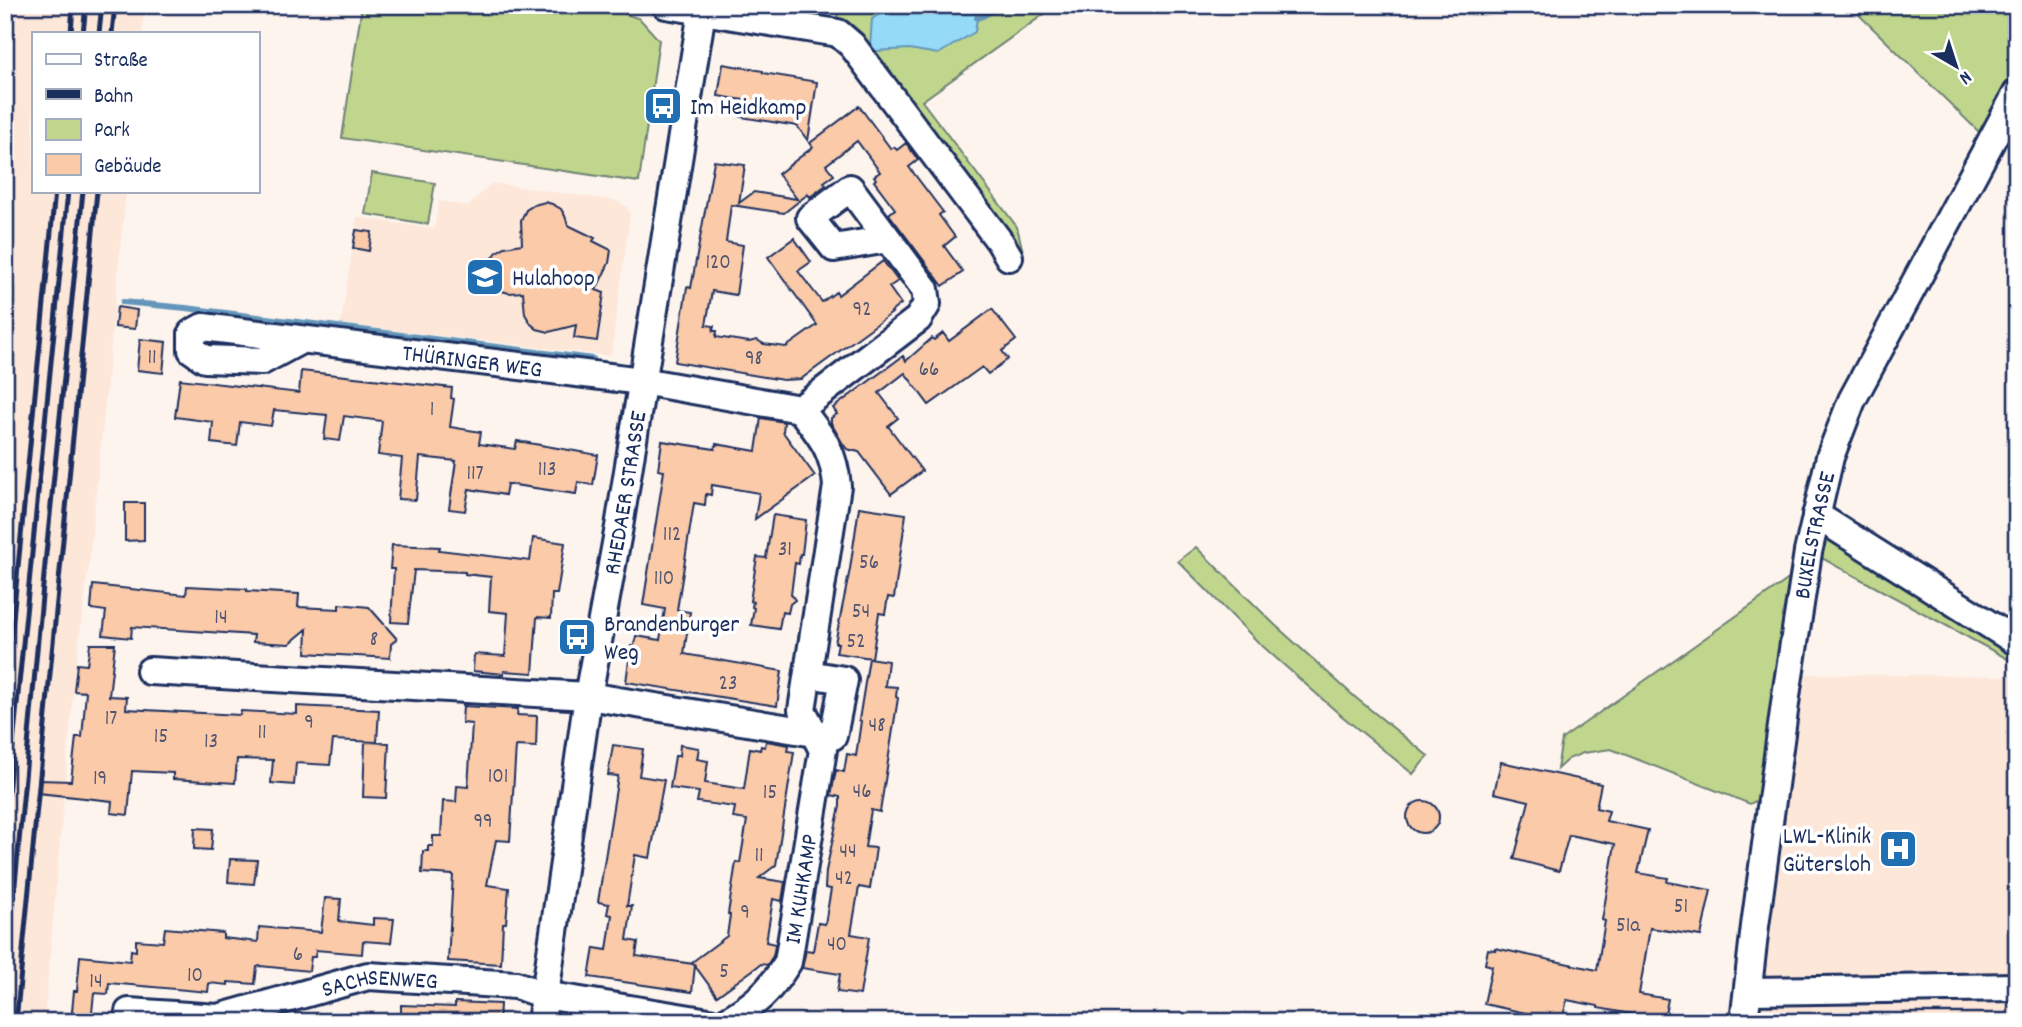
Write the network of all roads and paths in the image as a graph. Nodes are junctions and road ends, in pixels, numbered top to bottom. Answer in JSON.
{"nodes":[{"id":1,"x":666,"y":5,"type":"edge"},
{"id":2,"x":702,"y":8,"type":"edge"},
{"id":3,"x":2017,"y":93,"type":"edge"},
{"id":4,"x":888,"y":239,"type":"dead end"},
{"id":5,"x":1009,"y":257,"type":"dead end"},
{"id":6,"x":301,"y":340,"type":"dead end"},
{"id":7,"x":642,"y":382,"type":"junction"},
{"id":8,"x":800,"y":409,"type":"junction"},
{"id":9,"x":1816,"y":515,"type":"junction"},
{"id":10,"x":2017,"y":642,"type":"edge"},
{"id":11,"x":150,"y":671,"type":"dead end"},
{"id":12,"x":808,"y":674,"type":"junction"},
{"id":13,"x":588,"y":696,"type":"junction"},
{"id":14,"x":812,"y":731,"type":"junction"},
{"id":15,"x":2017,"y":987,"type":"edge"},
{"id":16,"x":1748,"y":990,"type":"junction"},
{"id":17,"x":544,"y":995,"type":"junction"},
{"id":18,"x":217,"y":1020,"type":"edge"},
{"id":19,"x":128,"y":1022,"type":"edge"},
{"id":20,"x":541,"y":1022,"type":"edge"},
{"id":21,"x":709,"y":1022,"type":"edge"},
{"id":22,"x":725,"y":1022,"type":"edge"},
{"id":23,"x":1744,"y":1022,"type":"edge"}],
"edges":[{"from":1,"to":2,"type":"street"},
{"from":2,"to":5,"type":"street"},
{"from":2,"to":7,"type":"street","name":"RHEDAER STRASSE"},
{"from":3,"to":9,"type":"street","name":"BUXELSTRASSE"},
{"from":4,"to":8,"type":"street"},
{"from":6,"to":7,"type":"street","name":"THÜRINGER WEG"},
{"from":7,"to":8,"type":"street"},
{"from":7,"to":13,"type":"street","name":"RHEDAER STRASSE"},
{"from":8,"to":12,"type":"street","name":"IM KUHKAMP"},
{"from":9,"to":10,"type":"street"},
{"from":9,"to":16,"type":"street","name":"BUXELSTRASSE"},
{"from":11,"to":13,"type":"street"},
{"from":12,"to":14,"type":"street","name":"IM KUHKAMP"},
{"from":12,"to":14,"type":"street"},
{"from":13,"to":14,"type":"street"},
{"from":13,"to":17,"type":"street","name":"RHEDAER STRASSE"},
{"from":14,"to":22,"type":"street","name":"IM KUHKAMP"},
{"from":15,"to":16,"type":"street"},
{"from":16,"to":23,"type":"street","name":"BUXELSTRASSE"},
{"from":17,"to":18,"type":"street","name":"SACHSENWEG"},
{"from":17,"to":20,"type":"street","name":"RHEDAER STRASSE"},
{"from":17,"to":21,"type":"street"},
{"from":18,"to":19,"type":"street","name":"SACHSENWEG"}]}
